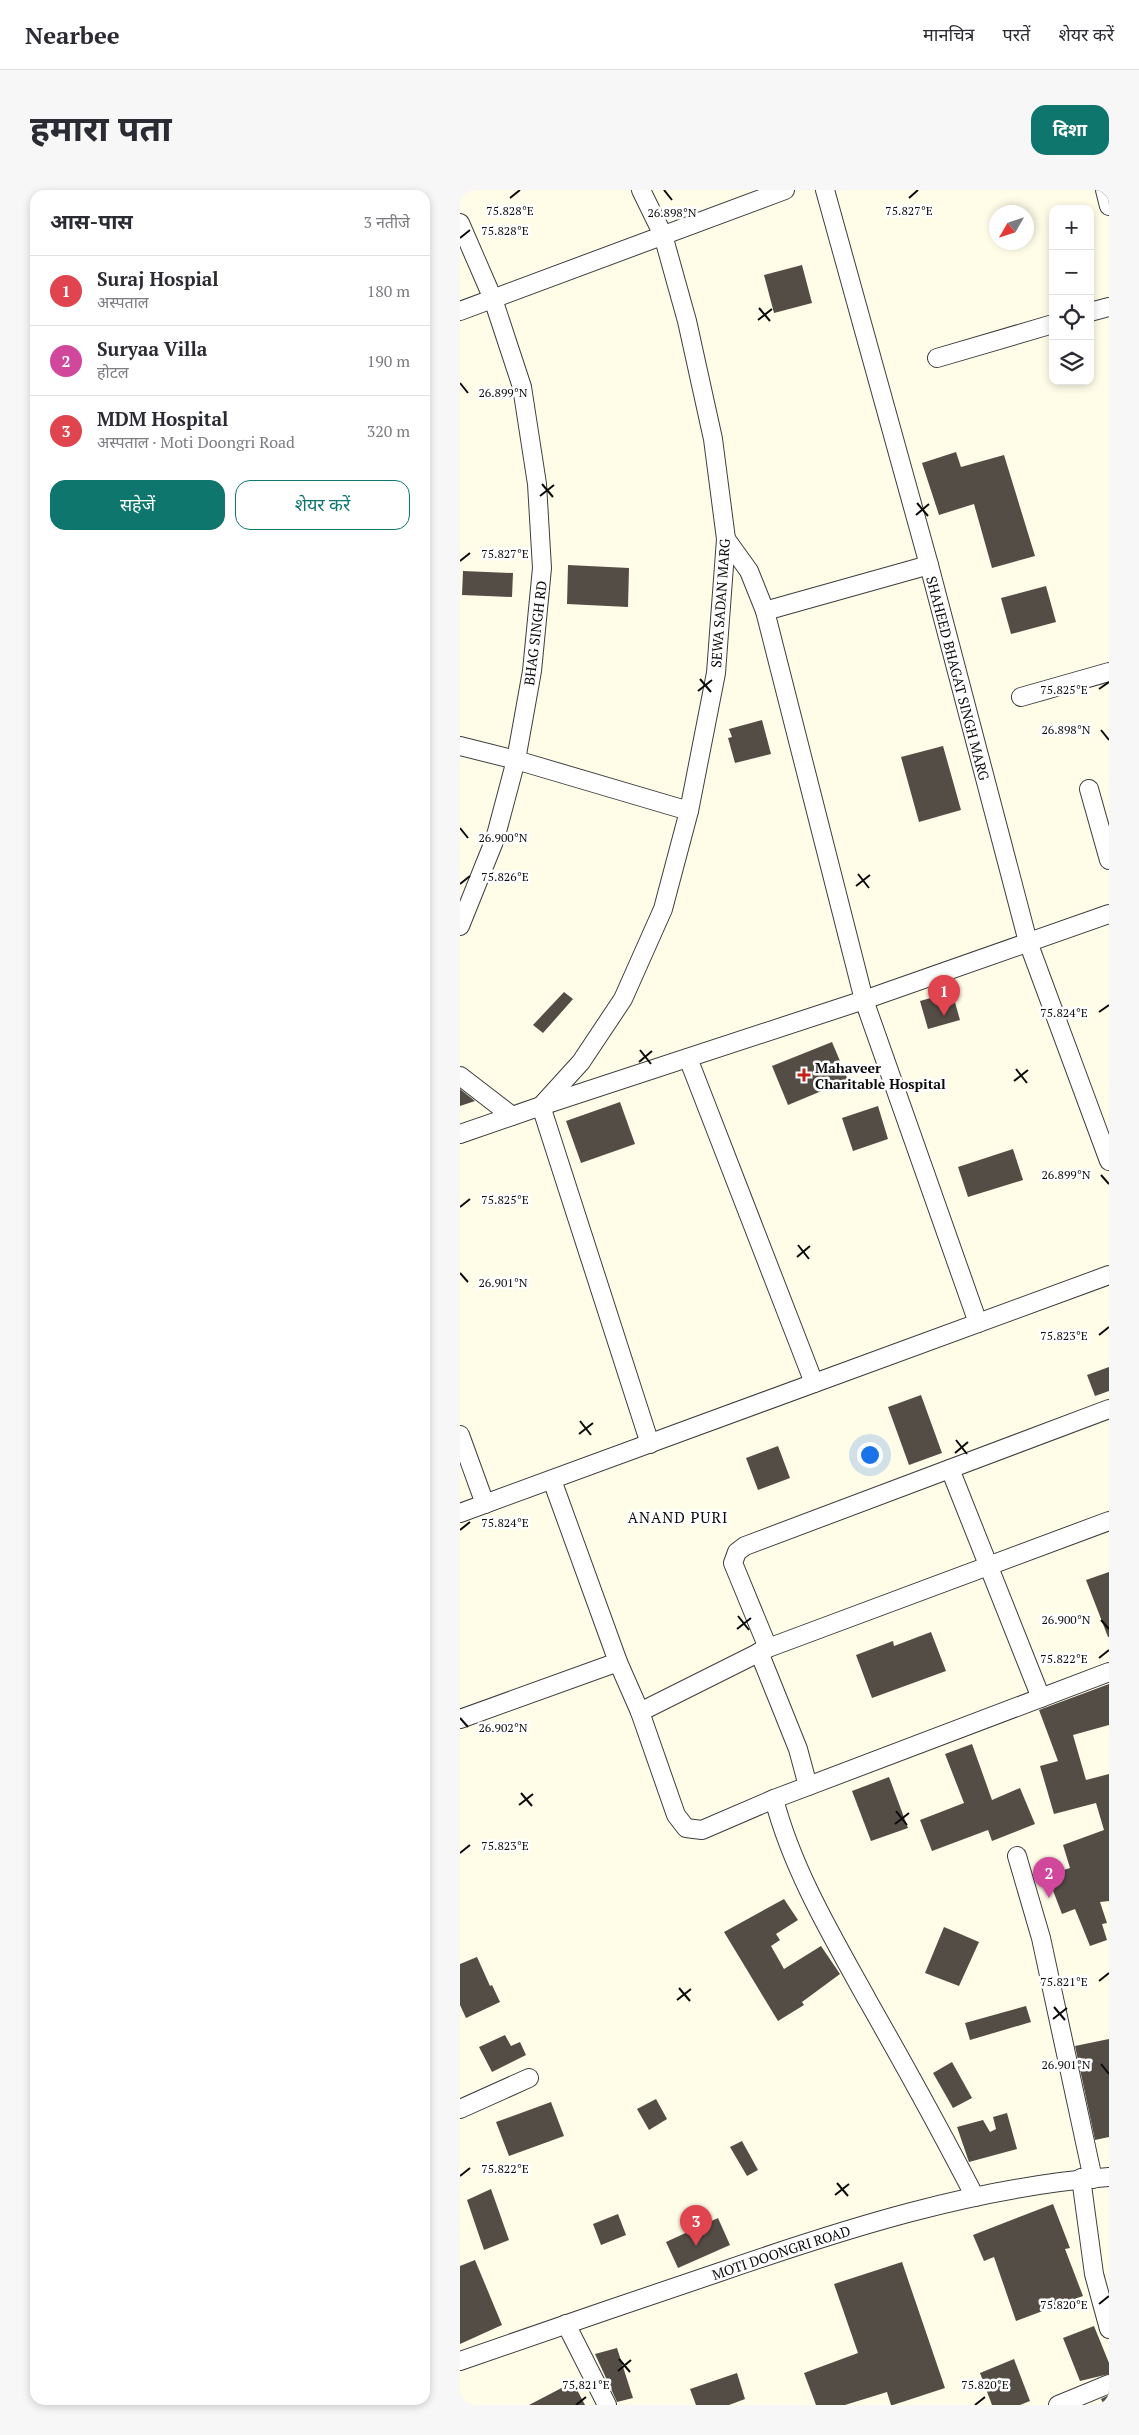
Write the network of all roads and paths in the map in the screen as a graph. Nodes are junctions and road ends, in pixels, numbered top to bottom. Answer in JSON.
{"nodes":[{"id":1,"x":641,"y":190,"type":"edge"},
{"id":2,"x":785,"y":190,"type":"edge"},
{"id":3,"x":825,"y":190,"type":"edge"},
{"id":4,"x":1105,"y":190,"type":"edge"},
{"id":5,"x":1109,"y":206,"type":"edge"},
{"id":6,"x":460,"y":223,"type":"edge"},
{"id":7,"x":663,"y":235,"type":"junction"},
{"id":8,"x":493,"y":298,"type":"junction"},
{"id":9,"x":1109,"y":307,"type":"edge"},
{"id":10,"x":460,"y":311,"type":"edge"},
{"id":11,"x":1094,"y":311,"type":"edge"},
{"id":12,"x":1049,"y":325,"type":"edge"},
{"id":13,"x":937,"y":358,"type":"dead end"},
{"id":14,"x":726,"y":539,"type":"junction"},
{"id":15,"x":929,"y":565,"type":"junction"},
{"id":16,"x":765,"y":611,"type":"junction"},
{"id":17,"x":1109,"y":672,"type":"edge"},
{"id":18,"x":1021,"y":697,"type":"dead end"},
{"id":19,"x":460,"y":746,"type":"edge"},
{"id":20,"x":516,"y":760,"type":"junction"},
{"id":21,"x":1089,"y":789,"type":"dead end"},
{"id":22,"x":688,"y":811,"type":"junction"},
{"id":23,"x":1109,"y":860,"type":"edge"},
{"id":24,"x":1109,"y":914,"type":"edge"},
{"id":25,"x":460,"y":926,"type":"edge"},
{"id":26,"x":1028,"y":942,"type":"junction"},
{"id":27,"x":864,"y":1000,"type":"junction"},
{"id":28,"x":688,"y":1058,"type":"junction"},
{"id":29,"x":460,"y":1076,"type":"edge"},
{"id":30,"x":541,"y":1106,"type":"junction"},
{"id":31,"x":512,"y":1116,"type":"junction"},
{"id":32,"x":460,"y":1134,"type":"edge"},
{"id":33,"x":1109,"y":1162,"type":"edge"},
{"id":34,"x":1109,"y":1275,"type":"edge"},
{"id":35,"x":978,"y":1323,"type":"junction"},
{"id":36,"x":814,"y":1384,"type":"junction"},
{"id":37,"x":1109,"y":1409,"type":"edge"},
{"id":38,"x":460,"y":1435,"type":"edge"},
{"id":39,"x":650,"y":1444,"type":"junction"},
{"id":40,"x":950,"y":1468,"type":"junction"},
{"id":41,"x":552,"y":1480,"type":"junction"},
{"id":42,"x":485,"y":1504,"type":"junction"},
{"id":43,"x":460,"y":1513,"type":"edge"},
{"id":44,"x":1109,"y":1521,"type":"edge"},
{"id":45,"x":989,"y":1566,"type":"junction"},
{"id":46,"x":764,"y":1650,"type":"junction"},
{"id":47,"x":618,"y":1662,"type":"junction"},
{"id":48,"x":1109,"y":1672,"type":"edge"},
{"id":49,"x":1041,"y":1698,"type":"junction"},
{"id":50,"x":640,"y":1712,"type":"junction"},
{"id":51,"x":460,"y":1719,"type":"edge"},
{"id":52,"x":808,"y":1786,"type":"junction"},
{"id":53,"x":774,"y":1798,"type":"junction"},
{"id":54,"x":1016,"y":1856,"type":"dead end"},
{"id":55,"x":530,"y":2078,"type":"dead end"},
{"id":56,"x":460,"y":2109,"type":"edge"},
{"id":57,"x":1094,"y":2178,"type":"edge"},
{"id":58,"x":975,"y":2198,"type":"junction"},
{"id":59,"x":566,"y":2324,"type":"junction"},
{"id":60,"x":1109,"y":2329,"type":"edge"},
{"id":61,"x":460,"y":2361,"type":"edge"},
{"id":62,"x":1109,"y":2384,"type":"edge"},
{"id":63,"x":607,"y":2405,"type":"edge"},
{"id":64,"x":1058,"y":2405,"type":"edge"}],
"edges":[{"from":1,"to":7,"type":"street","name":"SEWA SADAN MARG"},
{"from":2,"to":7,"type":"street"},
{"from":3,"to":15,"type":"street","name":"SHAHEED BHAGAT SINGH MARG"},
{"from":4,"to":5,"type":"street"},
{"from":6,"to":8,"type":"street","name":"BHAG SINGH RD"},
{"from":7,"to":8,"type":"street"},
{"from":7,"to":14,"type":"street","name":"SEWA SADAN MARG"},
{"from":8,"to":10,"type":"street"},
{"from":8,"to":20,"type":"street","name":"BHAG SINGH RD"},
{"from":9,"to":11,"type":"street"},
{"from":12,"to":13,"type":"street"},
{"from":14,"to":16,"type":"street"},
{"from":14,"to":22,"type":"street","name":"SEWA SADAN MARG"},
{"from":15,"to":16,"type":"street"},
{"from":15,"to":26,"type":"street","name":"SHAHEED BHAGAT SINGH MARG"},
{"from":16,"to":27,"type":"street"},
{"from":17,"to":18,"type":"street"},
{"from":19,"to":20,"type":"street"},
{"from":20,"to":22,"type":"street"},
{"from":20,"to":25,"type":"street","name":"BHAG SINGH RD"},
{"from":21,"to":23,"type":"street"},
{"from":22,"to":30,"type":"street","name":"SEWA SADAN MARG"},
{"from":24,"to":26,"type":"street"},
{"from":26,"to":27,"type":"street"},
{"from":26,"to":33,"type":"street","name":"SHAHEED BHAGAT SINGH MARG"},
{"from":27,"to":28,"type":"street"},
{"from":27,"to":35,"type":"street"},
{"from":28,"to":30,"type":"street"},
{"from":28,"to":36,"type":"street"},
{"from":29,"to":31,"type":"street"},
{"from":30,"to":31,"type":"street"},
{"from":30,"to":39,"type":"street"},
{"from":31,"to":32,"type":"street"},
{"from":34,"to":35,"type":"street"},
{"from":35,"to":36,"type":"street"},
{"from":36,"to":39,"type":"street"},
{"from":37,"to":40,"type":"street"},
{"from":38,"to":42,"type":"street"},
{"from":39,"to":41,"type":"street"},
{"from":40,"to":45,"type":"street"},
{"from":40,"to":46,"type":"street"},
{"from":41,"to":42,"type":"street"},
{"from":41,"to":47,"type":"street"},
{"from":42,"to":43,"type":"street"},
{"from":44,"to":45,"type":"street"},
{"from":45,"to":46,"type":"street"},
{"from":45,"to":49,"type":"street"},
{"from":46,"to":50,"type":"street"},
{"from":46,"to":52,"type":"street"},
{"from":47,"to":50,"type":"street"},
{"from":47,"to":51,"type":"street"},
{"from":48,"to":49,"type":"street"},
{"from":49,"to":52,"type":"street"},
{"from":50,"to":53,"type":"street"},
{"from":52,"to":53,"type":"street"},
{"from":53,"to":58,"type":"street"},
{"from":54,"to":57,"type":"street"},
{"from":55,"to":56,"type":"street"},
{"from":57,"to":58,"type":"street","name":"MOTI DOONGRI ROAD"},
{"from":57,"to":60,"type":"street"},
{"from":58,"to":59,"type":"street","name":"MOTI DOONGRI ROAD"},
{"from":59,"to":61,"type":"street","name":"MOTI DOONGRI ROAD"},
{"from":59,"to":63,"type":"street"},
{"from":62,"to":64,"type":"street"}]}
